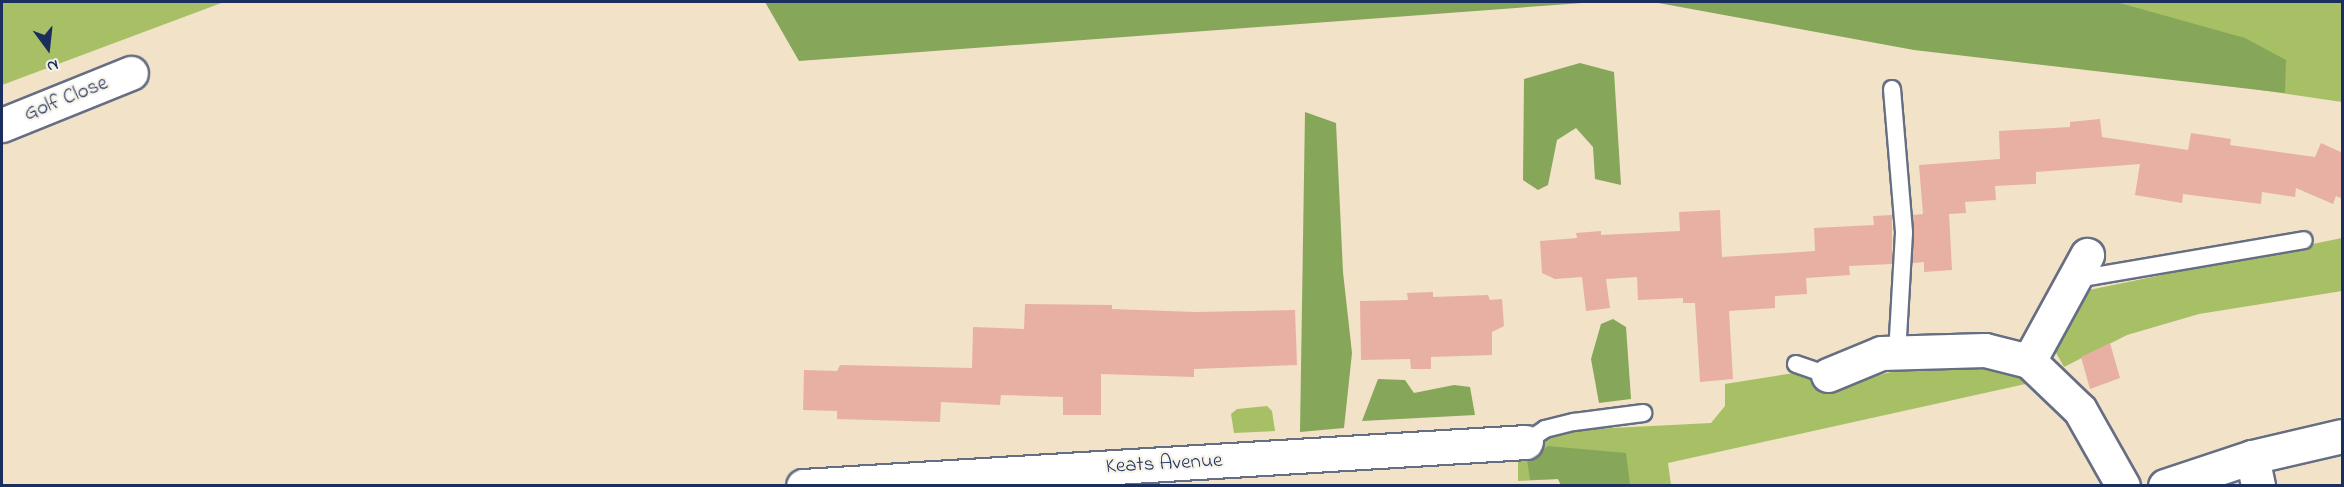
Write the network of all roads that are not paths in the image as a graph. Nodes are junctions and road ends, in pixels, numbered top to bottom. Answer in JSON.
{"nodes":[{"id":1,"x":131,"y":73,"type":"dead end"},
{"id":2,"x":1892,"y":89,"type":"dead end"},
{"id":3,"x":2,"y":124,"type":"edge"},
{"id":4,"x":2304,"y":240,"type":"dead end"},
{"id":5,"x":2079,"y":268,"type":"joint"},
{"id":6,"x":1896,"y":353,"type":"junction"},
{"id":7,"x":2030,"y":361,"type":"junction"},
{"id":8,"x":1796,"y":364,"type":"dead end"},
{"id":9,"x":1828,"y":375,"type":"joint"},
{"id":10,"x":1643,"y":413,"type":"dead end"},
{"id":11,"x":2343,"y":436,"type":"edge"},
{"id":12,"x":1526,"y":442,"type":"joint"},
{"id":13,"x":2255,"y":471,"type":"edge"},
{"id":14,"x":802,"y":486,"type":"edge"},
{"id":15,"x":2123,"y":486,"type":"edge"},
{"id":16,"x":2165,"y":486,"type":"edge"}],
"edges":[{"from":1,"to":3,"type":"street","name":"Golf Close"},
{"from":2,"to":6,"type":"lane"},
{"from":4,"to":5,"type":"lane"},
{"from":5,"to":7,"type":"street"},
{"from":6,"to":7,"type":"street"},
{"from":6,"to":9,"type":"street"},
{"from":7,"to":15,"type":"street"},
{"from":8,"to":9,"type":"lane"},
{"from":10,"to":12,"type":"lane"},
{"from":11,"to":13,"type":"street"},
{"from":12,"to":14,"type":"street","name":"Keats Avenue"},
{"from":13,"to":16,"type":"street"}]}
